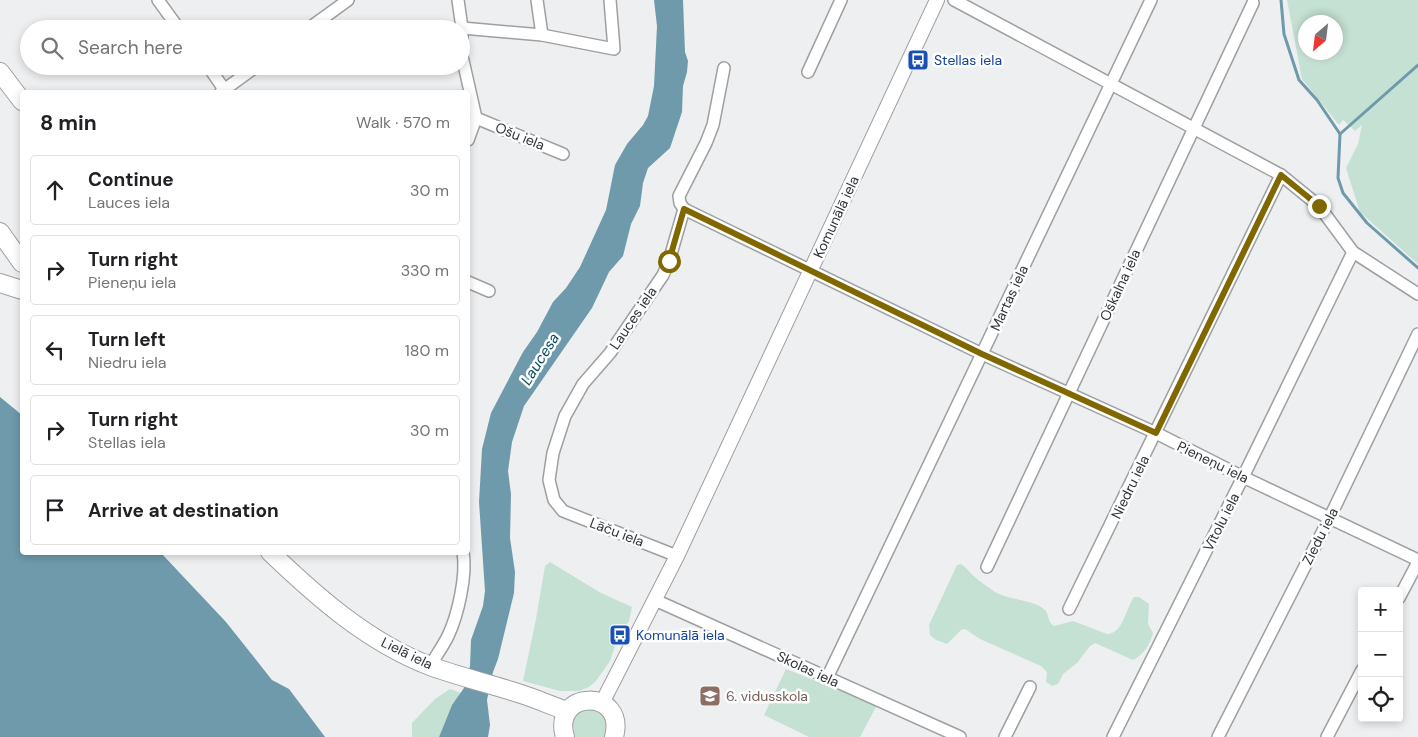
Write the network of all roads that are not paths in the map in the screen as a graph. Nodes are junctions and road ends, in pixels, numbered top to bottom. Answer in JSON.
{"nodes":[{"id":1,"x":158,"y":0,"type":"edge"},
{"id":2,"x":348,"y":0,"type":"edge"},
{"id":3,"x":458,"y":0,"type":"edge"},
{"id":4,"x":537,"y":0,"type":"edge"},
{"id":5,"x":610,"y":0,"type":"edge"},
{"id":6,"x":841,"y":0,"type":"edge"},
{"id":7,"x":937,"y":0,"type":"edge"},
{"id":8,"x":954,"y":0,"type":"edge"},
{"id":9,"x":1151,"y":0,"type":"edge"},
{"id":10,"x":1252,"y":3,"type":"dead end"},
{"id":11,"x":172,"y":20,"type":"edge"},
{"id":12,"x":320,"y":20,"type":"edge"},
{"id":13,"x":461,"y":20,"type":"edge"},
{"id":14,"x":470,"y":29,"type":"edge"},
{"id":15,"x":542,"y":35,"type":"junction"},
{"id":16,"x":724,"y":68,"type":"dead end"},
{"id":17,"x":0,"y":72,"type":"edge"},
{"id":18,"x":808,"y":72,"type":"dead end"},
{"id":19,"x":214,"y":75,"type":"edge"},
{"id":20,"x":246,"y":75,"type":"edge"},
{"id":21,"x":466,"y":75,"type":"edge"},
{"id":22,"x":1110,"y":84,"type":"junction"},
{"id":23,"x":223,"y":90,"type":"edge"},
{"id":24,"x":227,"y":90,"type":"edge"},
{"id":25,"x":470,"y":90,"type":"edge"},
{"id":26,"x":470,"y":91,"type":"edge"},
{"id":27,"x":20,"y":98,"type":"edge"},
{"id":28,"x":476,"y":118,"type":"junction"},
{"id":29,"x":1194,"y":130,"type":"junction"},
{"id":30,"x":470,"y":134,"type":"edge"},
{"id":31,"x":563,"y":154,"type":"dead end"},
{"id":32,"x":1281,"y":175,"type":"junction"},
{"id":33,"x":684,"y":209,"type":"junction"},
{"id":34,"x":0,"y":232,"type":"edge"},
{"id":35,"x":1354,"y":252,"type":"junction"},
{"id":36,"x":20,"y":260,"type":"edge"},
{"id":37,"x":810,"y":271,"type":"junction"},
{"id":38,"x":0,"y":283,"type":"edge"},
{"id":39,"x":470,"y":283,"type":"edge"},
{"id":40,"x":20,"y":289,"type":"edge"},
{"id":41,"x":489,"y":291,"type":"dead end"},
{"id":42,"x":1418,"y":294,"type":"edge"},
{"id":43,"x":1418,"y":334,"type":"edge"},
{"id":44,"x":982,"y":354,"type":"junction"},
{"id":45,"x":1068,"y":394,"type":"junction"},
{"id":46,"x":1156,"y":433,"type":"junction"},
{"id":47,"x":1243,"y":477,"type":"junction"},
{"id":48,"x":557,"y":506,"type":"joint"},
{"id":49,"x":1330,"y":517,"type":"junction"},
{"id":50,"x":273,"y":555,"type":"edge"},
{"id":51,"x":463,"y":555,"type":"edge"},
{"id":52,"x":677,"y":556,"type":"junction"},
{"id":53,"x":1418,"y":561,"type":"edge"},
{"id":54,"x":987,"y":567,"type":"dead end"},
{"id":55,"x":1403,"y":590,"type":"edge"},
{"id":56,"x":656,"y":600,"type":"junction"},
{"id":57,"x":1070,"y":609,"type":"dead end"},
{"id":58,"x":430,"y":666,"type":"junction"},
{"id":59,"x":1358,"y":677,"type":"edge"},
{"id":60,"x":827,"y":678,"type":"junction"},
{"id":61,"x":1030,"y":687,"type":"dead end"},
{"id":62,"x":602,"y":703,"type":"junction"},
{"id":63,"x":567,"y":712,"type":"junction"},
{"id":64,"x":565,"y":737,"type":"edge"},
{"id":65,"x":614,"y":737,"type":"edge"},
{"id":66,"x":960,"y":737,"type":"edge"},
{"id":67,"x":1005,"y":737,"type":"edge"},
{"id":68,"x":1113,"y":737,"type":"edge"},
{"id":69,"x":1218,"y":737,"type":"edge"},
{"id":70,"x":1327,"y":737,"type":"edge"}],
"edges":[{"from":1,"to":11,"type":"street"},
{"from":2,"to":12,"type":"street"},
{"from":3,"to":13,"type":"street"},
{"from":4,"to":15,"type":"street"},
{"from":5,"to":15,"type":"street"},
{"from":6,"to":18,"type":"street"},
{"from":7,"to":37,"type":"street","name":"Komunālā iela"},
{"from":8,"to":22,"type":"street"},
{"from":9,"to":22,"type":"street","name":"Martas iela"},
{"from":10,"to":29,"type":"street","name":"Oškalna iela"},
{"from":14,"to":15,"type":"street"},
{"from":16,"to":33,"type":"street","name":"Lauces iela"},
{"from":17,"to":27,"type":"main road"},
{"from":19,"to":23,"type":"street"},
{"from":20,"to":24,"type":"street"},
{"from":21,"to":25,"type":"street"},
{"from":22,"to":29,"type":"street"},
{"from":22,"to":44,"type":"street","name":"Martas iela"},
{"from":26,"to":28,"type":"street"},
{"from":28,"to":30,"type":"street"},
{"from":28,"to":31,"type":"street","name":"Ošu iela"},
{"from":29,"to":32,"type":"street"},
{"from":29,"to":45,"type":"street","name":"Oškalna iela"},
{"from":32,"to":35,"type":"street"},
{"from":32,"to":46,"type":"street","name":"Niedru iela"},
{"from":33,"to":37,"type":"street","name":"Pieneņu iela"},
{"from":33,"to":48,"type":"street","name":"Lauces iela"},
{"from":34,"to":36,"type":"main road"},
{"from":35,"to":42,"type":"street"},
{"from":35,"to":47,"type":"street","name":"Vītolu iela"},
{"from":37,"to":44,"type":"street","name":"Pieneņu iela"},
{"from":37,"to":52,"type":"street","name":"Komunālā iela"},
{"from":38,"to":40,"type":"main road"},
{"from":39,"to":41,"type":"street"},
{"from":43,"to":49,"type":"street","name":"Ziedu iela"},
{"from":44,"to":45,"type":"street","name":"Pieneņu iela"},
{"from":44,"to":60,"type":"street","name":"Martas iela"},
{"from":45,"to":46,"type":"street","name":"Pieneņu iela"},
{"from":45,"to":54,"type":"street","name":"Oškalna iela"},
{"from":46,"to":47,"type":"street","name":"Pieneņu iela"},
{"from":46,"to":57,"type":"street","name":"Niedru iela"},
{"from":47,"to":49,"type":"street","name":"Pieneņu iela"},
{"from":47,"to":68,"type":"street","name":"Vītolu iela"},
{"from":48,"to":52,"type":"street","name":"Lāču iela"},
{"from":49,"to":53,"type":"street","name":"Pieneņu iela"},
{"from":49,"to":69,"type":"street","name":"Ziedu iela"},
{"from":50,"to":58,"type":"main road","name":"Lielā iela"},
{"from":51,"to":58,"type":"street"},
{"from":52,"to":56,"type":"street","name":"Komunālā iela"},
{"from":53,"to":55,"type":"street"},
{"from":56,"to":60,"type":"street","name":"Skolas iela"},
{"from":56,"to":62,"type":"street","name":"Komunālā iela"},
{"from":58,"to":63,"type":"main road","name":"Lielā iela"},
{"from":59,"to":70,"type":"street"},
{"from":60,"to":66,"type":"street","name":"Skolas iela"},
{"from":61,"to":67,"type":"street"},
{"from":62,"to":63,"type":"main road"},
{"from":62,"to":65,"type":"main road"},
{"from":63,"to":64,"type":"main road"}]}
